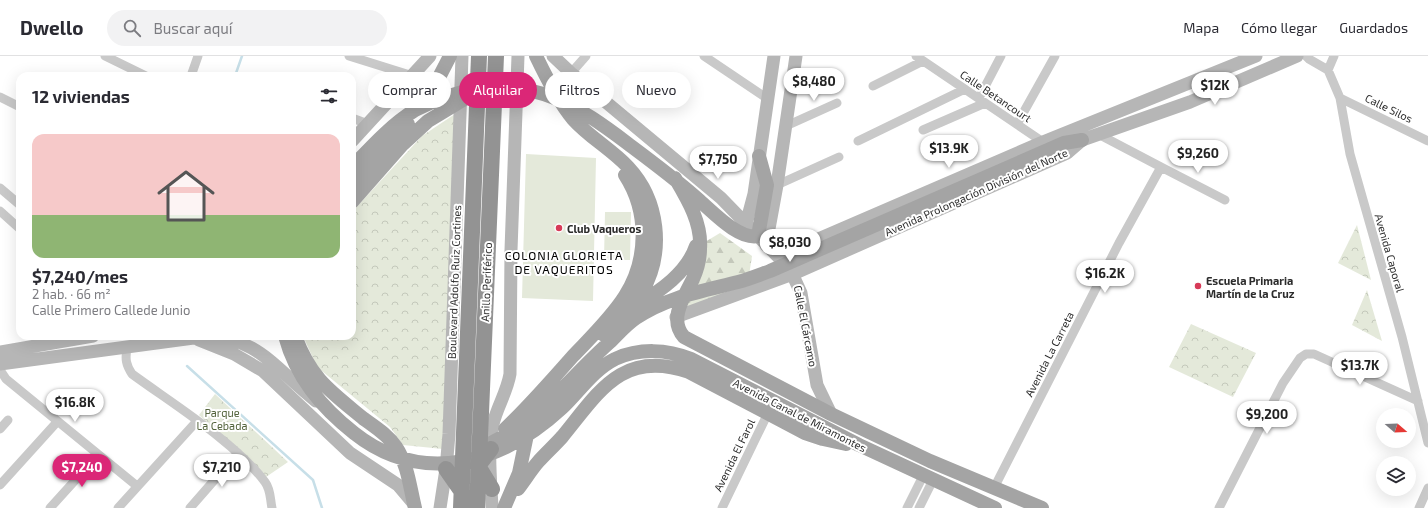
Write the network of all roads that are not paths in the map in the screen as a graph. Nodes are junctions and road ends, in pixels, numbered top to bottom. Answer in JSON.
{"nodes":[{"id":1,"x":105,"y":56,"type":"edge"},
{"id":2,"x":198,"y":56,"type":"edge"},
{"id":3,"x":349,"y":56,"type":"edge"},
{"id":4,"x":430,"y":56,"type":"edge"},
{"id":5,"x":450,"y":56,"type":"edge"},
{"id":6,"x":462,"y":56,"type":"edge"},
{"id":7,"x":479,"y":56,"type":"edge"},
{"id":8,"x":496,"y":56,"type":"edge"},
{"id":9,"x":518,"y":56,"type":"edge"},
{"id":10,"x":536,"y":56,"type":"edge"},
{"id":11,"x":553,"y":56,"type":"edge"},
{"id":12,"x":586,"y":56,"type":"edge"},
{"id":13,"x":704,"y":56,"type":"edge"},
{"id":14,"x":774,"y":56,"type":"edge"},
{"id":15,"x":796,"y":56,"type":"edge"},
{"id":16,"x":1001,"y":56,"type":"edge"},
{"id":17,"x":1055,"y":56,"type":"edge"},
{"id":18,"x":1256,"y":56,"type":"edge"},
{"id":19,"x":1297,"y":56,"type":"edge"},
{"id":20,"x":1306,"y":56,"type":"edge"},
{"id":21,"x":1334,"y":56,"type":"edge"},
{"id":22,"x":919,"y":58,"type":"edge"},
{"id":23,"x":1328,"y":70,"type":"junction"},
{"id":24,"x":138,"y":72,"type":"edge"},
{"id":25,"x":192,"y":72,"type":"edge"},
{"id":26,"x":400,"y":72,"type":"edge"},
{"id":27,"x":416,"y":72,"type":"edge"},
{"id":28,"x":570,"y":72,"type":"edge"},
{"id":29,"x":572,"y":72,"type":"edge"},
{"id":30,"x":1190,"y":82,"type":"junction"},
{"id":31,"x":874,"y":86,"type":"dead end"},
{"id":32,"x":965,"y":89,"type":"junction"},
{"id":33,"x":537,"y":92,"type":"edge"},
{"id":34,"x":459,"y":93,"type":"edge"},
{"id":35,"x":0,"y":97,"type":"edge"},
{"id":36,"x":1340,"y":98,"type":"junction"},
{"id":37,"x":768,"y":99,"type":"junction"},
{"id":38,"x":982,"y":101,"type":"junction"},
{"id":39,"x":1194,"y":101,"type":"junction"},
{"id":40,"x":459,"y":102,"type":"edge"},
{"id":41,"x":837,"y":103,"type":"dead end"},
{"id":42,"x":16,"y":105,"type":"edge"},
{"id":43,"x":383,"y":108,"type":"edge"},
{"id":44,"x":613,"y":108,"type":"edge"},
{"id":45,"x":356,"y":120,"type":"edge"},
{"id":46,"x":368,"y":124,"type":"junction"},
{"id":47,"x":1017,"y":124,"type":"junction"},
{"id":48,"x":786,"y":126,"type":"junction"},
{"id":49,"x":923,"y":130,"type":"dead end"},
{"id":50,"x":1100,"y":135,"type":"junction"},
{"id":51,"x":356,"y":137,"type":"edge"},
{"id":52,"x":1082,"y":140,"type":"junction"},
{"id":53,"x":1428,"y":140,"type":"edge"},
{"id":54,"x":858,"y":141,"type":"dead end"},
{"id":55,"x":1043,"y":142,"type":"junction"},
{"id":56,"x":604,"y":146,"type":"junction"},
{"id":57,"x":783,"y":147,"type":"junction"},
{"id":58,"x":760,"y":149,"type":"junction"},
{"id":59,"x":839,"y":157,"type":"dead end"},
{"id":60,"x":356,"y":162,"type":"edge"},
{"id":61,"x":1161,"y":167,"type":"junction"},
{"id":62,"x":672,"y":176,"type":"junction"},
{"id":63,"x":356,"y":180,"type":"edge"},
{"id":64,"x":777,"y":185,"type":"junction"},
{"id":65,"x":0,"y":188,"type":"edge"},
{"id":66,"x":356,"y":197,"type":"edge"},
{"id":67,"x":1225,"y":200,"type":"dead end"},
{"id":68,"x":16,"y":202,"type":"edge"},
{"id":69,"x":0,"y":211,"type":"edge"},
{"id":70,"x":746,"y":224,"type":"junction"},
{"id":71,"x":16,"y":225,"type":"edge"},
{"id":72,"x":698,"y":225,"type":"junction"},
{"id":73,"x":766,"y":244,"type":"junction"},
{"id":74,"x":802,"y":246,"type":"junction"},
{"id":75,"x":810,"y":267,"type":"junction"},
{"id":76,"x":793,"y":274,"type":"junction"},
{"id":77,"x":629,"y":309,"type":"junction"},
{"id":78,"x":676,"y":317,"type":"junction"},
{"id":79,"x":70,"y":340,"type":"edge"},
{"id":80,"x":171,"y":340,"type":"edge"},
{"id":81,"x":199,"y":340,"type":"edge"},
{"id":82,"x":230,"y":340,"type":"edge"},
{"id":83,"x":286,"y":340,"type":"edge"},
{"id":84,"x":297,"y":340,"type":"edge"},
{"id":85,"x":159,"y":341,"type":"edge"},
{"id":86,"x":127,"y":348,"type":"junction"},
{"id":87,"x":0,"y":352,"type":"edge"},
{"id":88,"x":0,"y":364,"type":"edge"},
{"id":89,"x":0,"y":370,"type":"edge"},
{"id":90,"x":1418,"y":401,"type":"junction"},
{"id":91,"x":768,"y":414,"type":"junction"},
{"id":92,"x":830,"y":414,"type":"junction"},
{"id":93,"x":334,"y":415,"type":"junction"},
{"id":94,"x":8,"y":420,"type":"dead end"},
{"id":95,"x":197,"y":421,"type":"junction"},
{"id":96,"x":57,"y":422,"type":"junction"},
{"id":97,"x":0,"y":429,"type":"edge"},
{"id":98,"x":1428,"y":443,"type":"edge"},
{"id":99,"x":859,"y":445,"type":"junction"},
{"id":100,"x":489,"y":447,"type":"junction"},
{"id":101,"x":238,"y":453,"type":"junction"},
{"id":102,"x":98,"y":455,"type":"junction"},
{"id":103,"x":473,"y":464,"type":"junction"},
{"id":104,"x":446,"y":469,"type":"junction"},
{"id":105,"x":928,"y":478,"type":"junction"},
{"id":106,"x":0,"y":485,"type":"edge"},
{"id":107,"x":137,"y":486,"type":"junction"},
{"id":108,"x":994,"y":488,"type":"junction"},
{"id":109,"x":1428,"y":488,"type":"edge"},
{"id":110,"x":461,"y":498,"type":"edge"},
{"id":111,"x":498,"y":504,"type":"edge"},
{"id":112,"x":415,"y":506,"type":"edge"},
{"id":113,"x":270,"y":507,"type":"edge"},
{"id":114,"x":50,"y":508,"type":"edge"},
{"id":115,"x":118,"y":508,"type":"edge"},
{"id":116,"x":190,"y":508,"type":"edge"},
{"id":117,"x":440,"y":508,"type":"edge"},
{"id":118,"x":448,"y":508,"type":"edge"},
{"id":119,"x":477,"y":508,"type":"edge"},
{"id":120,"x":722,"y":508,"type":"edge"},
{"id":121,"x":907,"y":508,"type":"edge"},
{"id":122,"x":919,"y":508,"type":"edge"},
{"id":123,"x":995,"y":508,"type":"edge"},
{"id":124,"x":1042,"y":508,"type":"edge"},
{"id":125,"x":1219,"y":508,"type":"edge"},
{"id":126,"x":1420,"y":508,"type":"edge"}],
"edges":[{"from":1,"to":24,"type":"street"},
{"from":2,"to":25,"type":"street"},
{"from":3,"to":26,"type":"street"},
{"from":4,"to":27,"type":"main road"},
{"from":5,"to":63,"type":"main road"},
{"from":6,"to":104,"type":"main road","name":"Boulevard Adolfo Ruiz Cortines"},
{"from":7,"to":110,"type":"highway","name":"Anillo Periférico"},
{"from":8,"to":103,"type":"highway","name":"Anillo Periférico"},
{"from":9,"to":100,"type":"main road"},
{"from":10,"to":56,"type":"main road"},
{"from":11,"to":28,"type":"main road","name":"Calle El Cárcamo"},
{"from":12,"to":29,"type":"street"},
{"from":13,"to":37,"type":"street"},
{"from":14,"to":37,"type":"main road"},
{"from":15,"to":48,"type":"main road"},
{"from":16,"to":38,"type":"street"},
{"from":17,"to":47,"type":"street"},
{"from":18,"to":30,"type":"main road","name":"Avenida Prolongación División del Norte"},
{"from":19,"to":39,"type":"main road","name":"Avenida Prolongación División del Norte"},
{"from":20,"to":23,"type":"street"},
{"from":21,"to":23,"type":"street"},
{"from":22,"to":31,"type":"street"},
{"from":22,"to":32,"type":"street","name":"Calle Betancourt"},
{"from":23,"to":36,"type":"street","name":"Avenida Caporal"},
{"from":30,"to":39,"type":"main road"},
{"from":30,"to":55,"type":"main road","name":"Avenida Prolongación División del Norte"},
{"from":32,"to":38,"type":"street","name":"Calle Betancourt"},
{"from":32,"to":54,"type":"street"},
{"from":33,"to":62,"type":"main road"},
{"from":34,"to":60,"type":"main road"},
{"from":35,"to":42,"type":"street"},
{"from":36,"to":53,"type":"street","name":"Calle Silos"},
{"from":36,"to":90,"type":"street","name":"Avenida Caporal"},
{"from":37,"to":58,"type":"main road"},
{"from":38,"to":47,"type":"street","name":"Calle Betancourt"},
{"from":38,"to":49,"type":"street"},
{"from":39,"to":50,"type":"main road","name":"Avenida Prolongación División del Norte"},
{"from":40,"to":66,"type":"main road"},
{"from":41,"to":48,"type":"street"},
{"from":43,"to":46,"type":"main road"},
{"from":44,"to":70,"type":"main road","name":"Calle El Cárcamo"},
{"from":45,"to":46,"type":"street"},
{"from":46,"to":51,"type":"main road"},
{"from":47,"to":55,"type":"street","name":"Calle Betancourt"},
{"from":48,"to":57,"type":"main road"},
{"from":50,"to":52,"type":"main road","name":"Avenida Prolongación División del Norte"},
{"from":50,"to":61,"type":"street"},
{"from":52,"to":75,"type":"main road","name":"Avenida Prolongación División del Norte"},
{"from":52,"to":100,"type":"main road"},
{"from":55,"to":74,"type":"main road","name":"Avenida Prolongación División del Norte"},
{"from":56,"to":77,"type":"main road"},
{"from":56,"to":100,"type":"main road"},
{"from":57,"to":58,"type":"main road"},
{"from":57,"to":64,"type":"main road"},
{"from":58,"to":70,"type":"main road"},
{"from":58,"to":73,"type":"main road"},
{"from":59,"to":64,"type":"street"},
{"from":61,"to":67,"type":"street"},
{"from":61,"to":108,"type":"street","name":"Avenida La Carreta"},
{"from":62,"to":72,"type":"main road"},
{"from":62,"to":73,"type":"main road"},
{"from":64,"to":73,"type":"main road"},
{"from":65,"to":68,"type":"street"},
{"from":69,"to":71,"type":"street"},
{"from":70,"to":73,"type":"main road","name":"Calle El Cárcamo"},
{"from":72,"to":77,"type":"main road"},
{"from":72,"to":78,"type":"main road"},
{"from":73,"to":74,"type":"main road","name":"Avenida Prolongación División del Norte"},
{"from":73,"to":76,"type":"main road","name":"Calle El Cárcamo"},
{"from":74,"to":75,"type":"main road"},
{"from":75,"to":76,"type":"main road","name":"Avenida Prolongación División del Norte"},
{"from":76,"to":78,"type":"main road","name":"Avenida Prolongación División del Norte"},
{"from":76,"to":92,"type":"main road","name":"Calle El Cárcamo"},
{"from":77,"to":111,"type":"main road"},
{"from":78,"to":92,"type":"main road","name":"Avenida Canal de Miramontes"},
{"from":79,"to":87,"type":"main road"},
{"from":80,"to":85,"type":"main road"},
{"from":81,"to":112,"type":"main road"},
{"from":82,"to":93,"type":"main road"},
{"from":83,"to":93,"type":"main road","name":"Avenida Canal de Miramontes"},
{"from":84,"to":112,"type":"main road"},
{"from":85,"to":86,"type":"main road"},
{"from":86,"to":88,"type":"main road"},
{"from":86,"to":95,"type":"street"},
{"from":89,"to":96,"type":"street"},
{"from":90,"to":98,"type":"street","name":"Avenida Caporal"},
{"from":90,"to":125,"type":"street"},
{"from":91,"to":99,"type":"main road"},
{"from":91,"to":111,"type":"main road"},
{"from":91,"to":120,"type":"street","name":"Avenida El Farol"},
{"from":92,"to":108,"type":"main road","name":"Avenida Canal de Miramontes"},
{"from":93,"to":103,"type":"main road","name":"Avenida Canal de Miramontes"},
{"from":94,"to":97,"type":"street"},
{"from":95,"to":101,"type":"street"},
{"from":95,"to":107,"type":"street"},
{"from":96,"to":102,"type":"street"},
{"from":96,"to":106,"type":"street"},
{"from":99,"to":103,"type":"main road","name":"Avenida Canal de Miramontes"},
{"from":99,"to":105,"type":"main road","name":"Avenida Canal de Miramontes"},
{"from":100,"to":103,"type":"highway"},
{"from":100,"to":111,"type":"main road"},
{"from":101,"to":113,"type":"street"},
{"from":101,"to":116,"type":"street"},
{"from":102,"to":107,"type":"street"},
{"from":102,"to":114,"type":"street"},
{"from":103,"to":111,"type":"highway"},
{"from":103,"to":119,"type":"highway","name":"Anillo Periférico"},
{"from":104,"to":110,"type":"highway"},
{"from":104,"to":117,"type":"main road","name":"Boulevard Adolfo Ruiz Cortines"},
{"from":105,"to":121,"type":"street"},
{"from":105,"to":122,"type":"street"},
{"from":105,"to":123,"type":"main road","name":"Avenida Canal de Miramontes"},
{"from":107,"to":115,"type":"street"},
{"from":108,"to":124,"type":"main road","name":"Avenida Canal de Miramontes"},
{"from":109,"to":126,"type":"street"},
{"from":110,"to":118,"type":"highway"}]}
